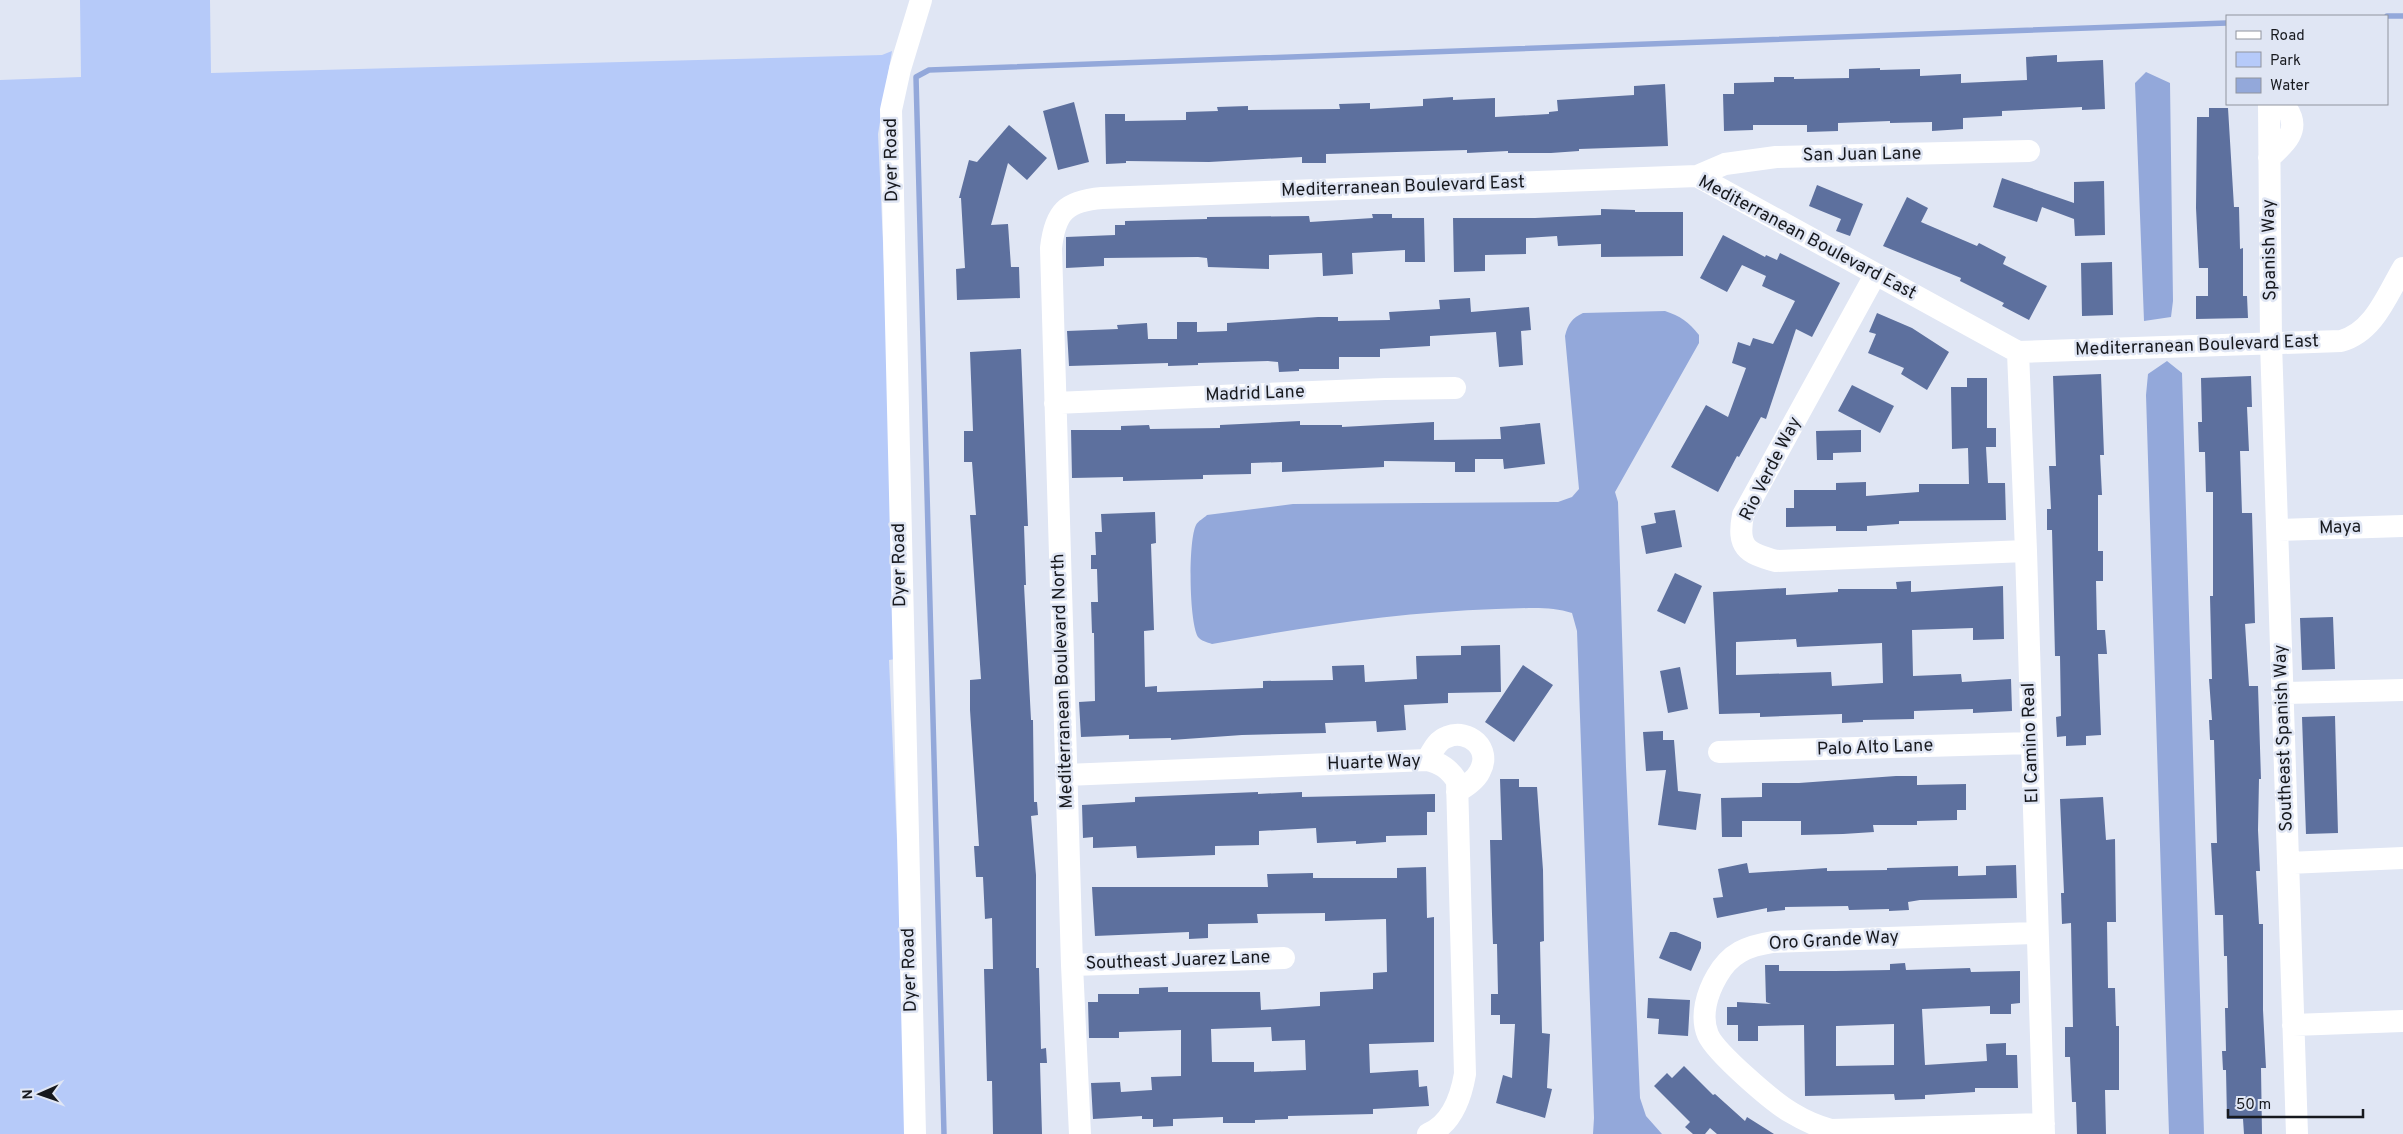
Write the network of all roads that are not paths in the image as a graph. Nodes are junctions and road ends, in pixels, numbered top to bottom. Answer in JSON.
{"nodes":[{"id":1,"x":921,"y":0,"type":"edge"},
{"id":2,"x":2269,"y":105,"type":"edge"},
{"id":3,"x":2276,"y":105,"type":"edge"},
{"id":4,"x":2029,"y":151,"type":"dead end"},
{"id":5,"x":2269,"y":158,"type":"junction"},
{"id":6,"x":1697,"y":176,"type":"junction"},
{"id":7,"x":1053,"y":228,"type":"joint"},
{"id":8,"x":2403,"y":268,"type":"edge"},
{"id":9,"x":1875,"y":275,"type":"junction"},
{"id":10,"x":2271,"y":342,"type":"junction"},
{"id":11,"x":2018,"y":352,"type":"junction"},
{"id":12,"x":1455,"y":388,"type":"dead end"},
{"id":13,"x":1055,"y":403,"type":"junction"},
{"id":14,"x":2403,"y":526,"type":"edge"},
{"id":15,"x":2278,"y":530,"type":"junction"},
{"id":16,"x":2026,"y":551,"type":"junction"},
{"id":17,"x":2403,"y":690,"type":"edge"},
{"id":18,"x":2282,"y":693,"type":"junction"},
{"id":19,"x":2031,"y":744,"type":"junction"},
{"id":20,"x":1719,"y":752,"type":"dead end"},
{"id":21,"x":1427,"y":760,"type":"junction"},
{"id":22,"x":1066,"y":775,"type":"junction"},
{"id":23,"x":1457,"y":792,"type":"junction"},
{"id":24,"x":2403,"y":858,"type":"edge"},
{"id":25,"x":2288,"y":863,"type":"junction"},
{"id":26,"x":2037,"y":933,"type":"junction"},
{"id":27,"x":1284,"y":958,"type":"dead end"},
{"id":28,"x":1072,"y":965,"type":"junction"},
{"id":29,"x":2403,"y":1021,"type":"edge"},
{"id":30,"x":2293,"y":1025,"type":"junction"},
{"id":31,"x":2044,"y":1129,"type":"edge"},
{"id":32,"x":915,"y":1134,"type":"edge"},
{"id":33,"x":1080,"y":1134,"type":"edge"},
{"id":34,"x":1428,"y":1134,"type":"edge"},
{"id":35,"x":2297,"y":1134,"type":"edge"}],
"edges":[{"from":1,"to":32,"type":"street","name":"Dyer Road"},
{"from":2,"to":5,"type":"street","name":"Spanish Way"},
{"from":3,"to":5,"type":"street"},
{"from":4,"to":6,"type":"street","name":"San Juan Lane"},
{"from":5,"to":10,"type":"street","name":"Spanish Way"},
{"from":6,"to":7,"type":"street","name":"Mediterranean Boulevard East"},
{"from":6,"to":9,"type":"street","name":"Mediterranean Boulevard East"},
{"from":7,"to":13,"type":"street","name":"Mediterranean Boulevard North"},
{"from":8,"to":10,"type":"street","name":"Mediterranean Boulevard East"},
{"from":9,"to":11,"type":"street","name":"Mediterranean Boulevard East"},
{"from":9,"to":16,"type":"street","name":"Rio Verde Way"},
{"from":10,"to":11,"type":"street","name":"Mediterranean Boulevard East"},
{"from":10,"to":15,"type":"street","name":"Southeast Spanish Way"},
{"from":11,"to":16,"type":"street","name":"El Camino Real"},
{"from":12,"to":13,"type":"street","name":"Madrid Lane"},
{"from":13,"to":22,"type":"street","name":"Mediterranean Boulevard North"},
{"from":14,"to":15,"type":"street","name":"Maya"},
{"from":15,"to":18,"type":"street","name":"Southeast Spanish Way"},
{"from":16,"to":19,"type":"street","name":"El Camino Real"},
{"from":17,"to":18,"type":"street"},
{"from":18,"to":25,"type":"street","name":"Southeast Spanish Way"},
{"from":19,"to":20,"type":"street","name":"Palo Alto Lane"},
{"from":19,"to":26,"type":"street","name":"El Camino Real"},
{"from":21,"to":22,"type":"street","name":"Huarte Way"},
{"from":21,"to":23,"type":"street","name":"Huarte Way"},
{"from":21,"to":23,"type":"street"},
{"from":22,"to":28,"type":"street","name":"Mediterranean Boulevard North"},
{"from":23,"to":34,"type":"street","name":"Huarte Way"},
{"from":24,"to":25,"type":"street"},
{"from":25,"to":30,"type":"street","name":"Southeast Spanish Way"},
{"from":26,"to":31,"type":"street","name":"El Camino Real"},
{"from":26,"to":31,"type":"street","name":"Oro Grande Way"},
{"from":27,"to":28,"type":"street","name":"Southeast Juarez Lane"},
{"from":28,"to":33,"type":"street","name":"Mediterranean Boulevard North"},
{"from":29,"to":30,"type":"street"},
{"from":30,"to":35,"type":"street","name":"Southeast Spanish Way"}]}
